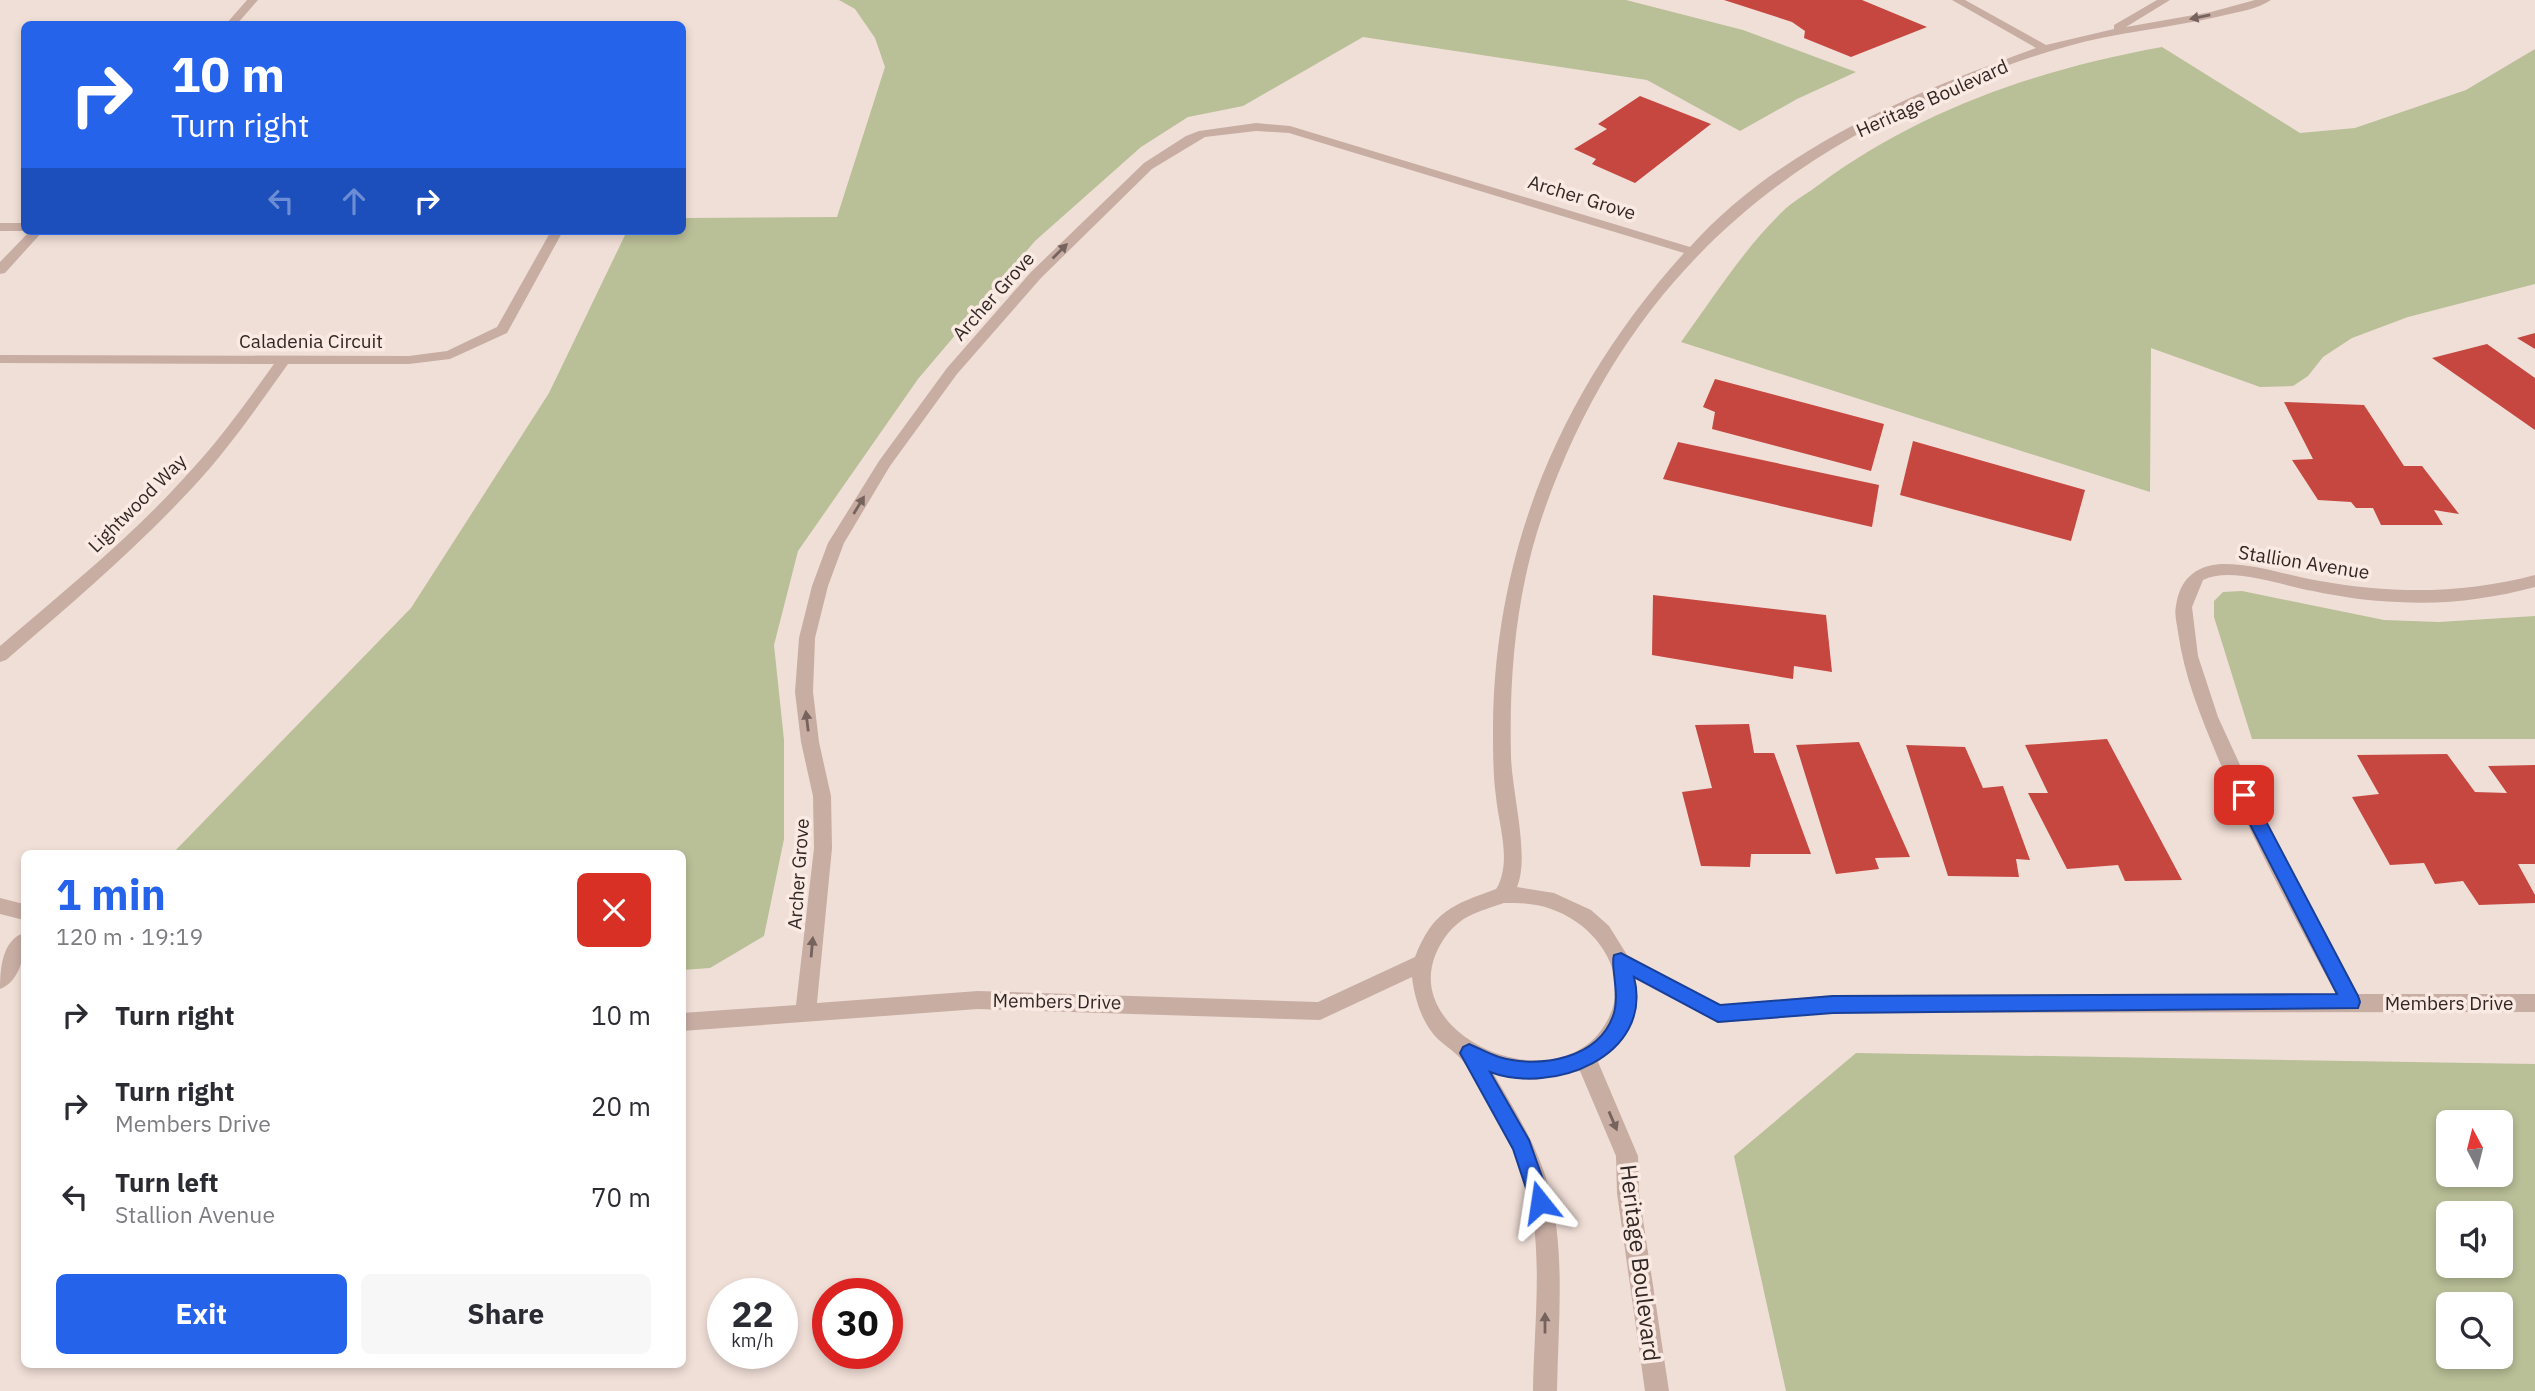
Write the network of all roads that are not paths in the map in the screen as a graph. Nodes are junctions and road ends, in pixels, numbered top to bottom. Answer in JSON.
{"nodes":[{"id":1,"x":253,"y":0,"type":"edge"},
{"id":2,"x":1957,"y":0,"type":"edge"},
{"id":3,"x":2165,"y":0,"type":"edge"},
{"id":4,"x":2266,"y":0,"type":"edge"},
{"id":5,"x":234,"y":21,"type":"edge"},
{"id":6,"x":2105,"y":33,"type":"junction"},
{"id":7,"x":2045,"y":49,"type":"junction"},
{"id":8,"x":0,"y":227,"type":"edge"},
{"id":9,"x":21,"y":227,"type":"edge"},
{"id":10,"x":33,"y":235,"type":"edge"},
{"id":11,"x":555,"y":235,"type":"edge"},
{"id":12,"x":1690,"y":251,"type":"junction"},
{"id":13,"x":0,"y":270,"type":"edge"},
{"id":14,"x":0,"y":359,"type":"edge"},
{"id":15,"x":284,"y":360,"type":"junction"},
{"id":16,"x":2535,"y":581,"type":"edge"},
{"id":17,"x":0,"y":656,"type":"edge"},
{"id":18,"x":1503,"y":895,"type":"junction"},
{"id":19,"x":0,"y":906,"type":"edge"},
{"id":20,"x":21,"y":911,"type":"edge"},
{"id":21,"x":21,"y":946,"type":"edge"},
{"id":22,"x":1621,"y":961,"type":"junction"},
{"id":23,"x":1421,"y":963,"type":"junction"},
{"id":24,"x":0,"y":980,"type":"edge"},
{"id":25,"x":2351,"y":1002,"type":"junction"},
{"id":26,"x":2535,"y":1003,"type":"edge"},
{"id":27,"x":805,"y":1015,"type":"junction"},
{"id":28,"x":686,"y":1022,"type":"edge"},
{"id":29,"x":1469,"y":1053,"type":"junction"},
{"id":30,"x":1586,"y":1059,"type":"junction"},
{"id":31,"x":1545,"y":1391,"type":"edge"},
{"id":32,"x":1657,"y":1391,"type":"edge"}],
"edges":[{"from":1,"to":5,"type":"street"},
{"from":2,"to":7,"type":"street"},
{"from":3,"to":6,"type":"street","name":"Heritage Boulevard"},
{"from":4,"to":6,"type":"street","name":"Heritage Boulevard","one_way":true},
{"from":6,"to":7,"type":"street","name":"Heritage Boulevard"},
{"from":7,"to":12,"type":"street","name":"Heritage Boulevard"},
{"from":8,"to":9,"type":"street"},
{"from":10,"to":13,"type":"street"},
{"from":11,"to":15,"type":"street","name":"Caladenia Circuit"},
{"from":12,"to":18,"type":"street","name":"Heritage Boulevard"},
{"from":27,"to":12,"type":"street","name":"Archer Grove","one_way":true},
{"from":14,"to":15,"type":"street","name":"Caladenia Circuit"},
{"from":15,"to":17,"type":"street","name":"Lightwood Way"},
{"from":16,"to":25,"type":"street","name":"Stallion Avenue"},
{"from":18,"to":22,"type":"street"},
{"from":18,"to":23,"type":"street"},
{"from":19,"to":20,"type":"street"},
{"from":21,"to":24,"type":"street"},
{"from":22,"to":25,"type":"street","name":"Members Drive"},
{"from":22,"to":30,"type":"street"},
{"from":23,"to":27,"type":"street","name":"Members Drive"},
{"from":23,"to":29,"type":"street"},
{"from":25,"to":26,"type":"street","name":"Members Drive"},
{"from":27,"to":28,"type":"street","name":"Members Drive"},
{"from":29,"to":30,"type":"street"},
{"from":31,"to":29,"type":"street","one_way":true},
{"from":30,"to":32,"type":"street","name":"Heritage Boulevard","one_way":true}]}
